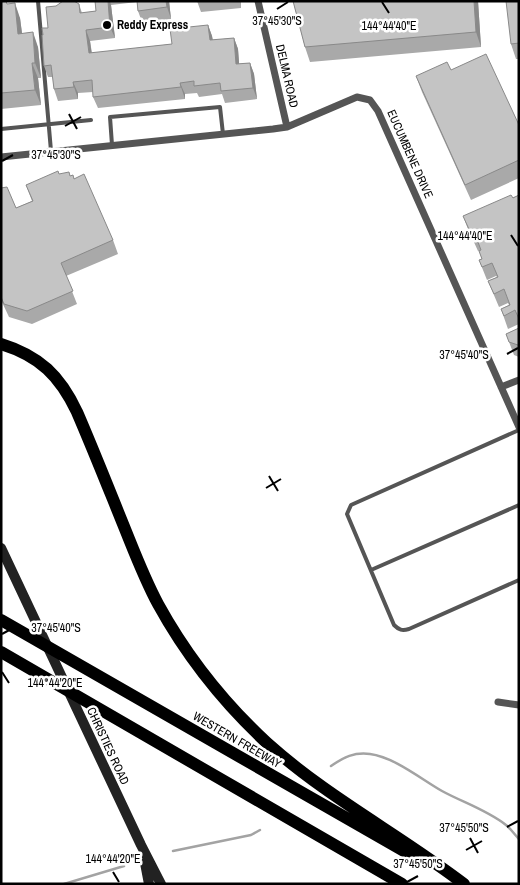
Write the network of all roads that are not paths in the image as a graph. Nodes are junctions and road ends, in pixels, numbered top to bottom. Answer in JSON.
{"nodes":[{"id":1,"x":38,"y":1,"type":"edge"},
{"id":2,"x":258,"y":1,"type":"edge"},
{"id":3,"x":91,"y":120,"type":"dead end"},
{"id":4,"x":48,"y":123,"type":"junction"},
{"id":5,"x":287,"y":126,"type":"junction"},
{"id":6,"x":1,"y":129,"type":"edge"},
{"id":7,"x":223,"y":134,"type":"junction"},
{"id":8,"x":112,"y":145,"type":"junction"},
{"id":9,"x":51,"y":152,"type":"junction"},
{"id":10,"x":1,"y":156,"type":"edge"},
{"id":11,"x":1,"y":344,"type":"edge"},
{"id":12,"x":519,"y":380,"type":"edge"},
{"id":13,"x":501,"y":387,"type":"junction"},
{"id":14,"x":519,"y":428,"type":"edge"},
{"id":15,"x":519,"y":505,"type":"edge"},
{"id":16,"x":1,"y":548,"type":"edge"},
{"id":17,"x":371,"y":570,"type":"junction"},
{"id":18,"x":519,"y":580,"type":"edge"},
{"id":19,"x":1,"y":620,"type":"edge"},
{"id":20,"x":1,"y":652,"type":"edge"},
{"id":21,"x":498,"y":702,"type":"dead end"},
{"id":22,"x":519,"y":705,"type":"edge"},
{"id":23,"x":141,"y":845,"type":"junction"},
{"id":24,"x":149,"y":884,"type":"edge"},
{"id":25,"x":161,"y":884,"type":"edge"},
{"id":26,"x":402,"y":884,"type":"edge"},
{"id":27,"x":459,"y":884,"type":"edge"},
{"id":28,"x":464,"y":884,"type":"edge"}],
"edges":[{"from":1,"to":4,"type":"lane"},
{"from":2,"to":5,"type":"street","name":"DELMA ROAD"},
{"from":3,"to":4,"type":"lane"},
{"from":4,"to":6,"type":"lane"},
{"from":4,"to":9,"type":"lane"},
{"from":5,"to":7,"type":"street","name":"EUCUMBENE DRIVE"},
{"from":5,"to":13,"type":"street","name":"EUCUMBENE DRIVE"},
{"from":7,"to":8,"type":"street","name":"EUCUMBENE DRIVE"},
{"from":7,"to":8,"type":"lane"},
{"from":8,"to":9,"type":"street","name":"EUCUMBENE DRIVE"},
{"from":9,"to":10,"type":"street","name":"EUCUMBENE DRIVE"},
{"from":11,"to":28,"type":"highway"},
{"from":12,"to":13,"type":"street"},
{"from":13,"to":14,"type":"street","name":"EUCUMBENE DRIVE"},
{"from":14,"to":17,"type":"lane"},
{"from":15,"to":17,"type":"lane"},
{"from":16,"to":23,"type":"main road","name":"CHRISTIES ROAD"},
{"from":17,"to":18,"type":"lane"},
{"from":19,"to":27,"type":"highway","name":"WESTERN FREEWAY"},
{"from":20,"to":26,"type":"highway"},
{"from":21,"to":22,"type":"street"},
{"from":23,"to":24,"type":"main road","name":"CHRISTIES ROAD"},
{"from":23,"to":25,"type":"main road","name":"CHRISTIES ROAD"}]}
